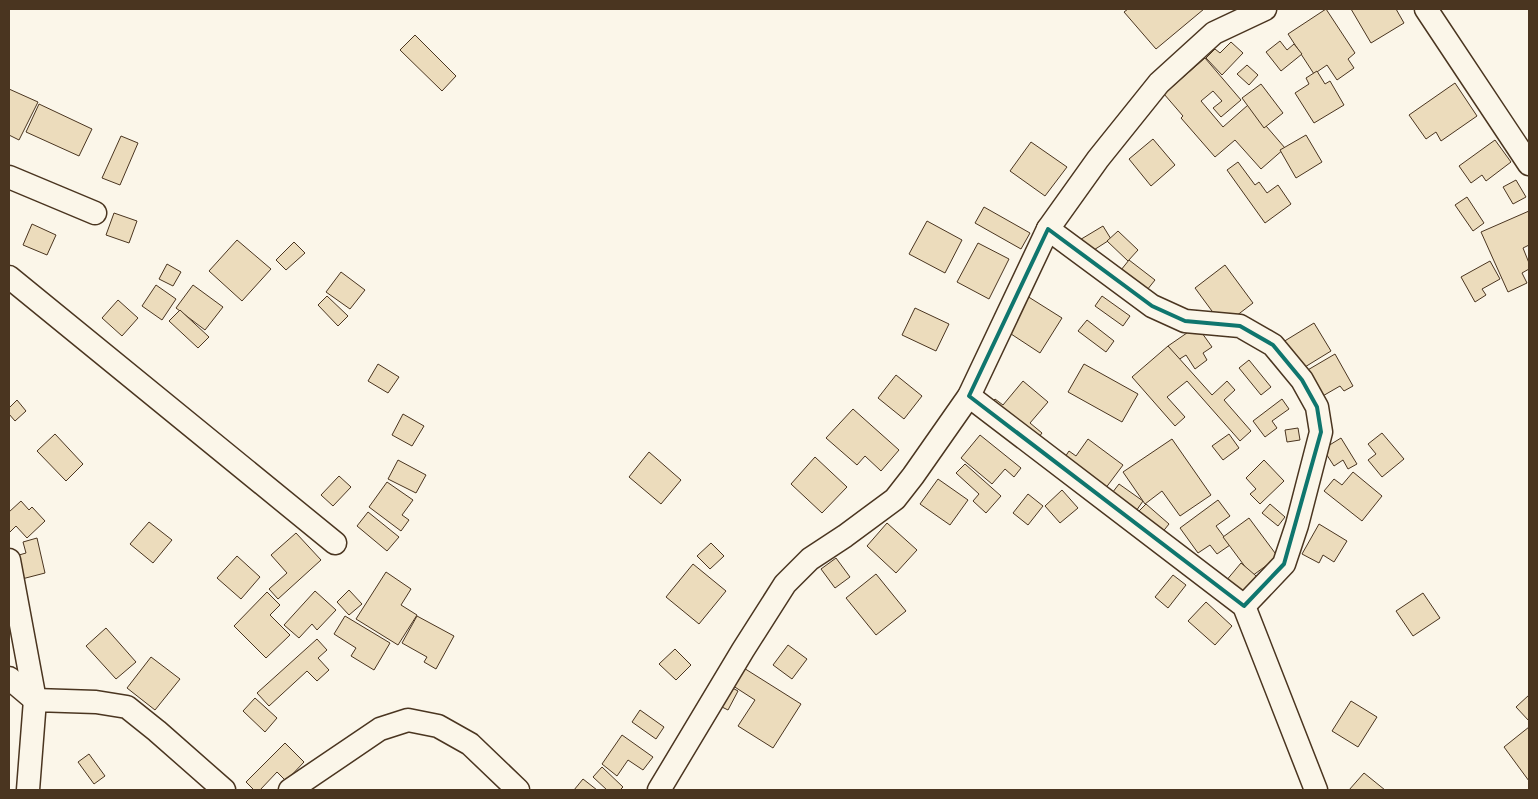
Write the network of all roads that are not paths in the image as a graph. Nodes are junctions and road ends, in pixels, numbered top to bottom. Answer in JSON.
{"nodes":[{"id":1,"x":1265,"y":9,"type":"edge"},
{"id":2,"x":1426,"y":9,"type":"edge"},
{"id":3,"x":1529,"y":164,"type":"edge"},
{"id":4,"x":9,"y":177,"type":"edge"},
{"id":5,"x":95,"y":213,"type":"dead end"},
{"id":6,"x":1048,"y":229,"type":"junction"},
{"id":7,"x":9,"y":277,"type":"edge"},
{"id":8,"x":969,"y":396,"type":"junction"},
{"id":9,"x":335,"y":543,"type":"dead end"},
{"id":10,"x":9,"y":560,"type":"edge"},
{"id":11,"x":1244,"y":606,"type":"junction"},
{"id":12,"x":9,"y":678,"type":"edge"},
{"id":13,"x":35,"y":700,"type":"junction"},
{"id":14,"x":28,"y":790,"type":"edge"},
{"id":15,"x":224,"y":790,"type":"edge"},
{"id":16,"x":290,"y":790,"type":"edge"},
{"id":17,"x":518,"y":790,"type":"edge"},
{"id":18,"x":660,"y":790,"type":"edge"},
{"id":19,"x":1316,"y":790,"type":"edge"}],
"edges":[{"from":1,"to":6,"type":"street"},
{"from":2,"to":3,"type":"street"},
{"from":4,"to":5,"type":"street"},
{"from":6,"to":8,"type":"street"},
{"from":6,"to":11,"type":"street"},
{"from":7,"to":9,"type":"street"},
{"from":8,"to":11,"type":"street"},
{"from":8,"to":18,"type":"street"},
{"from":10,"to":13,"type":"street"},
{"from":11,"to":19,"type":"street"},
{"from":12,"to":13,"type":"street"},
{"from":13,"to":14,"type":"street"},
{"from":13,"to":15,"type":"street"},
{"from":16,"to":17,"type":"street"}]}
